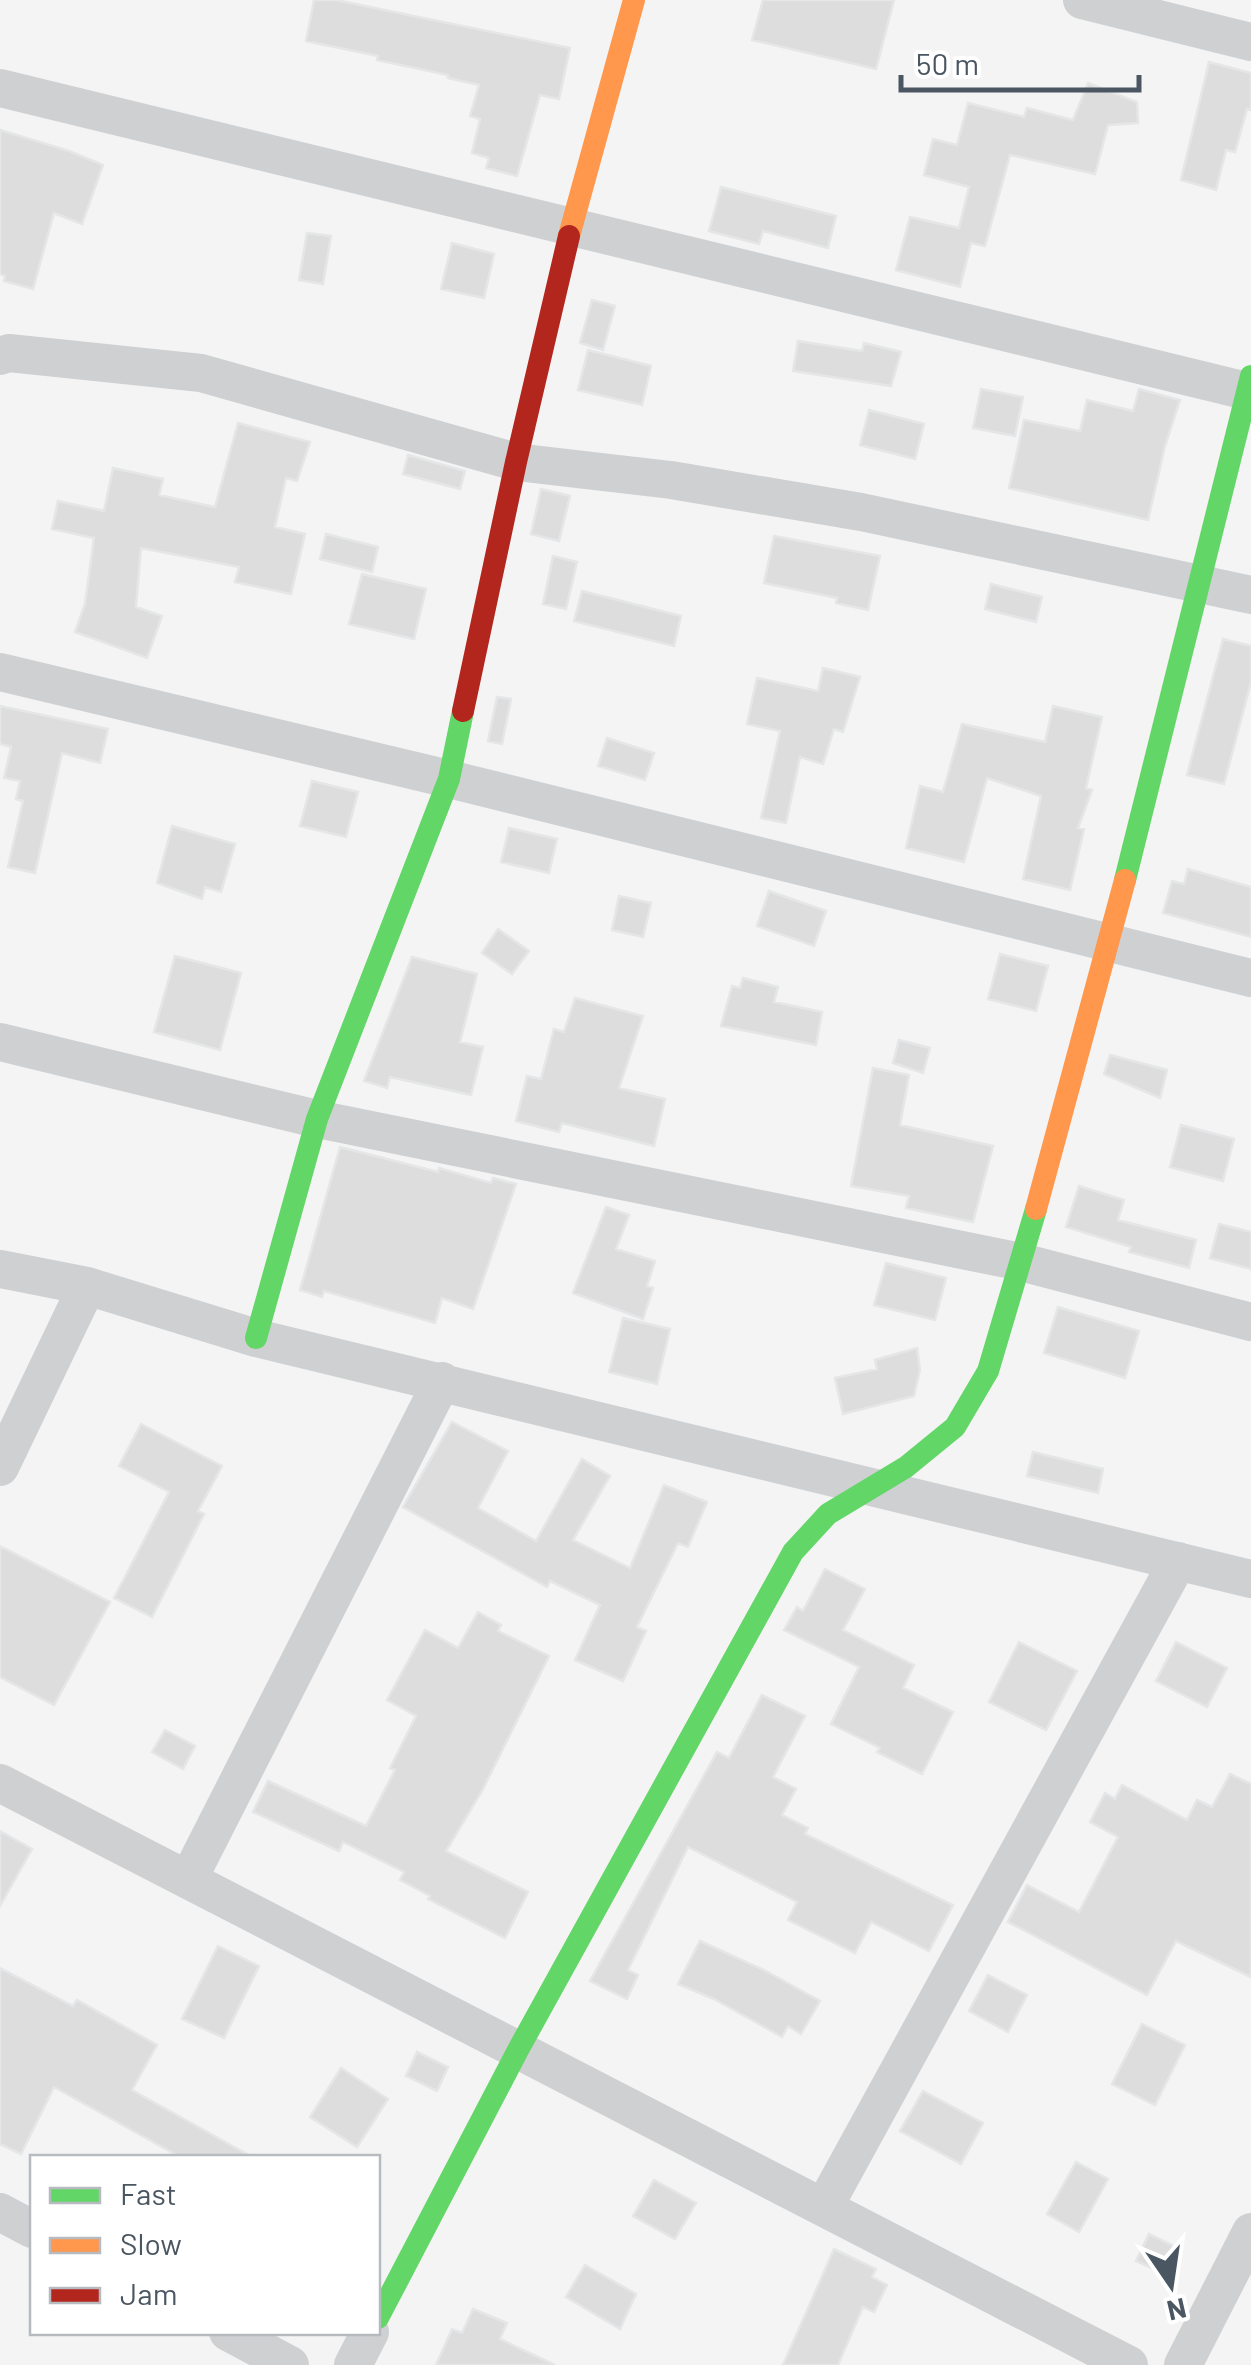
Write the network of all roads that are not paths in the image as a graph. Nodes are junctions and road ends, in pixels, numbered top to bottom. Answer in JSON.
{"nodes":[{"id":1,"x":634,"y":0,"type":"edge"},
{"id":2,"x":1082,"y":0,"type":"edge"},
{"id":3,"x":1251,"y":42,"type":"edge"},
{"id":4,"x":0,"y":88,"type":"edge"},
{"id":5,"x":571,"y":229,"type":"junction"},
{"id":6,"x":0,"y":356,"type":"edge"},
{"id":7,"x":1250,"y":386,"type":"edge"},
{"id":8,"x":516,"y":462,"type":"junction"},
{"id":9,"x":1202,"y":583,"type":"junction"},
{"id":10,"x":1251,"y":595,"type":"edge"},
{"id":11,"x":0,"y":672,"type":"edge"},
{"id":12,"x":449,"y":778,"type":"junction"},
{"id":13,"x":1109,"y":944,"type":"junction"},
{"id":14,"x":1251,"y":978,"type":"edge"},
{"id":15,"x":0,"y":1042,"type":"edge"},
{"id":16,"x":317,"y":1119,"type":"junction"},
{"id":17,"x":1022,"y":1262,"type":"junction"},
{"id":18,"x":0,"y":1269,"type":"edge"},
{"id":19,"x":86,"y":1286,"type":"junction"},
{"id":20,"x":1251,"y":1322,"type":"edge"},
{"id":21,"x":256,"y":1338,"type":"junction"},
{"id":22,"x":442,"y":1381,"type":"junction"},
{"id":23,"x":0,"y":1467,"type":"edge"},
{"id":24,"x":871,"y":1486,"type":"junction"},
{"id":25,"x":1178,"y":1561,"type":"junction"},
{"id":26,"x":1251,"y":1579,"type":"edge"},
{"id":27,"x":0,"y":1783,"type":"edge"},
{"id":28,"x":188,"y":1880,"type":"junction"},
{"id":29,"x":518,"y":2050,"type":"junction"},
{"id":30,"x":824,"y":2207,"type":"junction"},
{"id":31,"x":0,"y":2212,"type":"edge"},
{"id":32,"x":30,"y":2228,"type":"edge"},
{"id":33,"x":1251,"y":2232,"type":"edge"},
{"id":34,"x":380,"y":2314,"type":"edge"},
{"id":35,"x":234,"y":2335,"type":"edge"},
{"id":36,"x":368,"y":2335,"type":"edge"},
{"id":37,"x":290,"y":2365,"type":"edge"},
{"id":38,"x":353,"y":2365,"type":"edge"},
{"id":39,"x":1130,"y":2365,"type":"edge"},
{"id":40,"x":1183,"y":2365,"type":"edge"}],
"edges":[{"from":1,"to":5,"type":"street"},
{"from":2,"to":3,"type":"street"},
{"from":4,"to":5,"type":"street"},
{"from":5,"to":7,"type":"street"},
{"from":5,"to":8,"type":"street"},
{"from":6,"to":8,"type":"street"},
{"from":7,"to":9,"type":"street"},
{"from":8,"to":9,"type":"street"},
{"from":8,"to":12,"type":"street"},
{"from":9,"to":10,"type":"street"},
{"from":9,"to":13,"type":"street"},
{"from":11,"to":12,"type":"street"},
{"from":12,"to":13,"type":"street"},
{"from":12,"to":16,"type":"street"},
{"from":13,"to":14,"type":"street"},
{"from":13,"to":17,"type":"street"},
{"from":15,"to":16,"type":"street"},
{"from":16,"to":17,"type":"street"},
{"from":16,"to":21,"type":"street"},
{"from":17,"to":20,"type":"street"},
{"from":17,"to":24,"type":"street"},
{"from":18,"to":19,"type":"street"},
{"from":19,"to":21,"type":"street"},
{"from":19,"to":23,"type":"street"},
{"from":21,"to":22,"type":"street"},
{"from":22,"to":24,"type":"street"},
{"from":22,"to":28,"type":"street"},
{"from":24,"to":25,"type":"street"},
{"from":24,"to":29,"type":"street"},
{"from":25,"to":26,"type":"street"},
{"from":25,"to":30,"type":"street"},
{"from":27,"to":28,"type":"street"},
{"from":28,"to":29,"type":"street"},
{"from":29,"to":30,"type":"street"},
{"from":29,"to":34,"type":"street"},
{"from":30,"to":39,"type":"street"},
{"from":31,"to":32,"type":"street"},
{"from":33,"to":40,"type":"street"},
{"from":35,"to":37,"type":"street"},
{"from":36,"to":38,"type":"street"}]}
